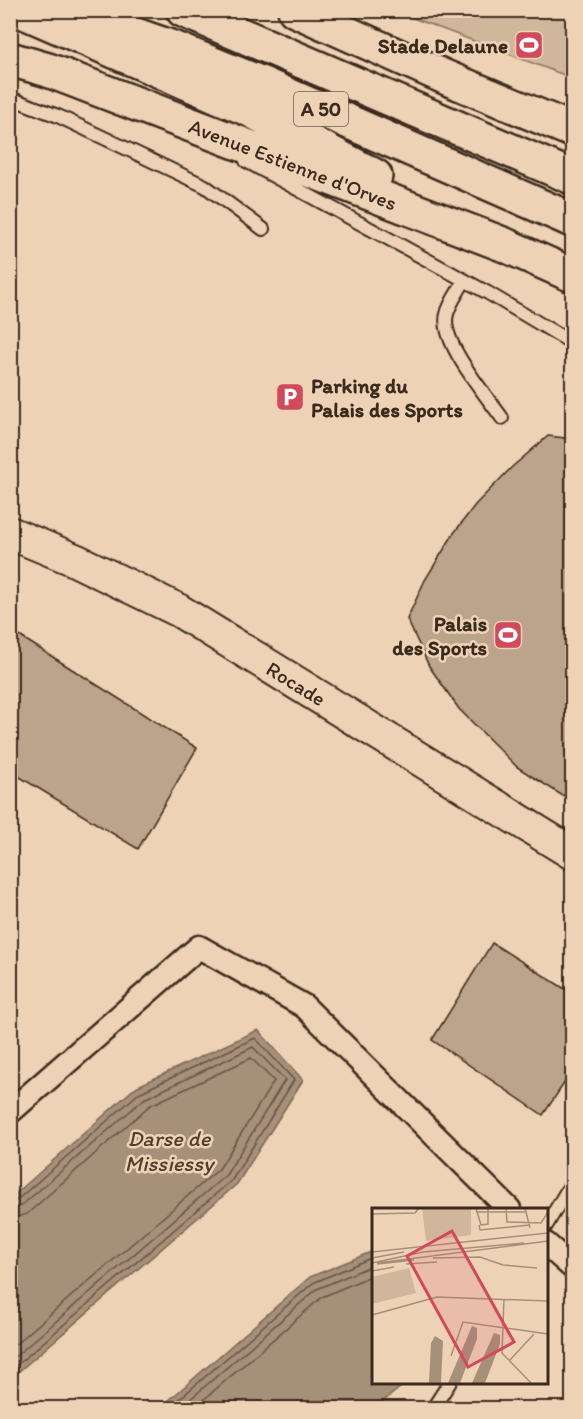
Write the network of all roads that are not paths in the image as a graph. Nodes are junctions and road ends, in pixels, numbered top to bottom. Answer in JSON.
{"nodes":[{"id":1,"x":20,"y":10,"type":"edge"},
{"id":2,"x":64,"y":10,"type":"edge"},
{"id":3,"x":183,"y":10,"type":"edge"},
{"id":4,"x":295,"y":10,"type":"edge"},
{"id":5,"x":10,"y":59,"type":"edge"},
{"id":6,"x":10,"y":71,"type":"edge"},
{"id":7,"x":46,"y":75,"type":"junction"},
{"id":8,"x":10,"y":98,"type":"edge"},
{"id":9,"x":573,"y":130,"type":"edge"},
{"id":10,"x":212,"y":143,"type":"junction"},
{"id":11,"x":573,"y":177,"type":"edge"},
{"id":12,"x":573,"y":220,"type":"edge"},
{"id":13,"x":454,"y":227,"type":"junction"},
{"id":14,"x":263,"y":230,"type":"dead end"},
{"id":15,"x":505,"y":245,"type":"junction"},
{"id":16,"x":573,"y":275,"type":"edge"},
{"id":17,"x":465,"y":281,"type":"junction"},
{"id":18,"x":573,"y":343,"type":"edge"},
{"id":19,"x":502,"y":418,"type":"dead end"},
{"id":20,"x":10,"y":533,"type":"edge"},
{"id":21,"x":573,"y":853,"type":"edge"},
{"id":22,"x":10,"y":1112,"type":"edge"},
{"id":23,"x":573,"y":1182,"type":"edge"},
{"id":24,"x":508,"y":1208,"type":"edge"},
{"id":25,"x":547,"y":1224,"type":"edge"},
{"id":26,"x":547,"y":1245,"type":"edge"},
{"id":27,"x":573,"y":1267,"type":"edge"},
{"id":28,"x":449,"y":1383,"type":"edge"},
{"id":29,"x":433,"y":1408,"type":"edge"}],
"edges":[{"from":1,"to":15,"type":"main road"},
{"from":2,"to":12,"type":"main road","number":"A 50"},
{"from":3,"to":11,"type":"main road","number":"A 50"},
{"from":4,"to":9,"type":"main road"},
{"from":5,"to":7,"type":"main road","name":"Avenue Estienne d'Orves"},
{"from":6,"to":7,"type":"lane"},
{"from":7,"to":10,"type":"lane"},
{"from":7,"to":13,"type":"main road","name":"Avenue Estienne d'Orves"},
{"from":8,"to":14,"type":"lane"},
{"from":10,"to":13,"type":"lane"},
{"from":10,"to":17,"type":"lane"},
{"from":13,"to":15,"type":"main road","name":"Avenue Estienne d'Orves"},
{"from":15,"to":16,"type":"main road","name":"Avenue Estienne d'Orves"},
{"from":17,"to":18,"type":"lane"},
{"from":17,"to":19,"type":"lane"},
{"from":20,"to":21,"type":"street","name":"Rocade"},
{"from":22,"to":24,"type":"street"},
{"from":23,"to":25,"type":"lane"},
{"from":26,"to":27,"type":"street"},
{"from":28,"to":29,"type":"lane"}]}
